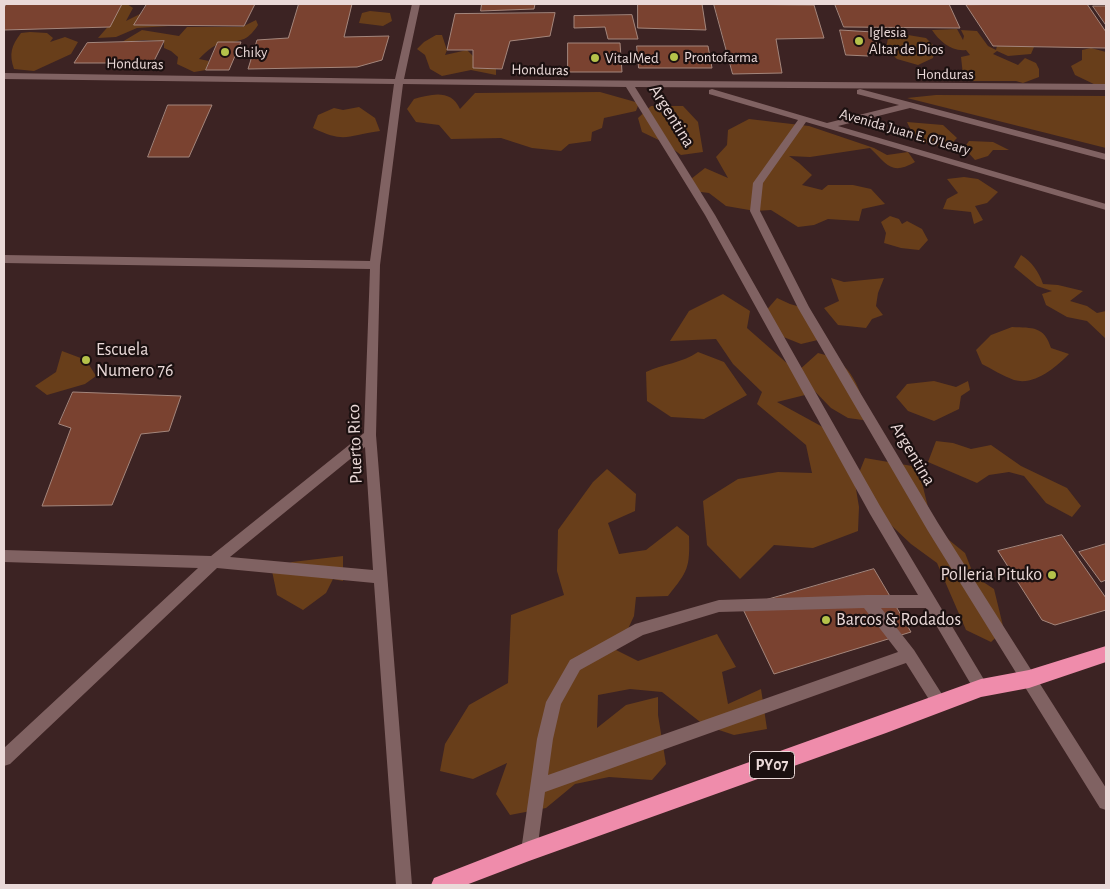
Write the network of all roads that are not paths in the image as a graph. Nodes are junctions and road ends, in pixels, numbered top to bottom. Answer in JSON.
{"nodes":[{"id":1,"x":416,"y":4,"type":"edge"},
{"id":2,"x":4,"y":76,"type":"edge"},
{"id":3,"x":399,"y":81,"type":"junction"},
{"id":4,"x":629,"y":85,"type":"junction"},
{"id":5,"x":695,"y":87,"type":"junction"},
{"id":6,"x":1106,"y":87,"type":"edge"},
{"id":7,"x":842,"y":88,"type":"junction"},
{"id":8,"x":909,"y":105,"type":"junction"},
{"id":9,"x":804,"y":118,"type":"junction"},
{"id":10,"x":828,"y":125,"type":"junction"},
{"id":11,"x":1106,"y":157,"type":"edge"},
{"id":12,"x":1106,"y":207,"type":"edge"},
{"id":13,"x":4,"y":259,"type":"edge"},
{"id":14,"x":375,"y":265,"type":"junction"},
{"id":15,"x":370,"y":435,"type":"junction"},
{"id":16,"x":4,"y":556,"type":"edge"},
{"id":17,"x":214,"y":562,"type":"junction"},
{"id":18,"x":380,"y":576,"type":"junction"},
{"id":19,"x":867,"y":601,"type":"junction"},
{"id":20,"x":928,"y":602,"type":"junction"},
{"id":21,"x":1106,"y":654,"type":"edge"},
{"id":22,"x":909,"y":655,"type":"junction"},
{"id":23,"x":1030,"y":679,"type":"junction"},
{"id":24,"x":981,"y":688,"type":"junction"},
{"id":25,"x":940,"y":704,"type":"junction"},
{"id":26,"x":4,"y":758,"type":"edge"},
{"id":27,"x":539,"y":786,"type":"junction"},
{"id":28,"x":1106,"y":802,"type":"edge"},
{"id":29,"x":529,"y":852,"type":"junction"},
{"id":30,"x":404,"y":885,"type":"edge"},
{"id":31,"x":441,"y":885,"type":"edge"}],
"edges":[{"from":1,"to":3,"type":"street","name":"Puerto Rico"},
{"from":2,"to":3,"type":"street","name":"Honduras"},
{"from":3,"to":4,"type":"street","name":"Honduras"},
{"from":3,"to":14,"type":"street","name":"Puerto Rico"},
{"from":4,"to":5,"type":"street","name":"Honduras"},
{"from":4,"to":20,"type":"street","name":"Argentina"},
{"from":5,"to":7,"type":"street","name":"Honduras"},
{"from":5,"to":9,"type":"street","name":"Avenida Juan E. O'Leary"},
{"from":6,"to":7,"type":"street","name":"Honduras"},
{"from":7,"to":8,"type":"street"},
{"from":8,"to":10,"type":"street"},
{"from":8,"to":11,"type":"street"},
{"from":9,"to":10,"type":"street","name":"Avenida Juan E. O'Leary"},
{"from":9,"to":23,"type":"street","name":"Argentina"},
{"from":10,"to":12,"type":"street","name":"Avenida Juan E. O'Leary"},
{"from":13,"to":14,"type":"street"},
{"from":14,"to":15,"type":"street","name":"Puerto Rico"},
{"from":15,"to":17,"type":"street"},
{"from":15,"to":18,"type":"street","name":"Puerto Rico"},
{"from":16,"to":17,"type":"street"},
{"from":17,"to":18,"type":"street"},
{"from":17,"to":26,"type":"street"},
{"from":18,"to":30,"type":"street","name":"Puerto Rico"},
{"from":19,"to":20,"type":"street"},
{"from":19,"to":22,"type":"street"},
{"from":19,"to":27,"type":"street"},
{"from":20,"to":24,"type":"street","name":"Argentina"},
{"from":21,"to":23,"type":"highway","number":"PY07"},
{"from":22,"to":25,"type":"street"},
{"from":22,"to":27,"type":"street"},
{"from":23,"to":24,"type":"highway","number":"PY07"},
{"from":23,"to":28,"type":"street","name":"Argentina"},
{"from":24,"to":25,"type":"highway","number":"PY07"},
{"from":25,"to":29,"type":"highway","number":"PY07"},
{"from":27,"to":29,"type":"street"},
{"from":29,"to":31,"type":"highway","number":"PY07"}]}
